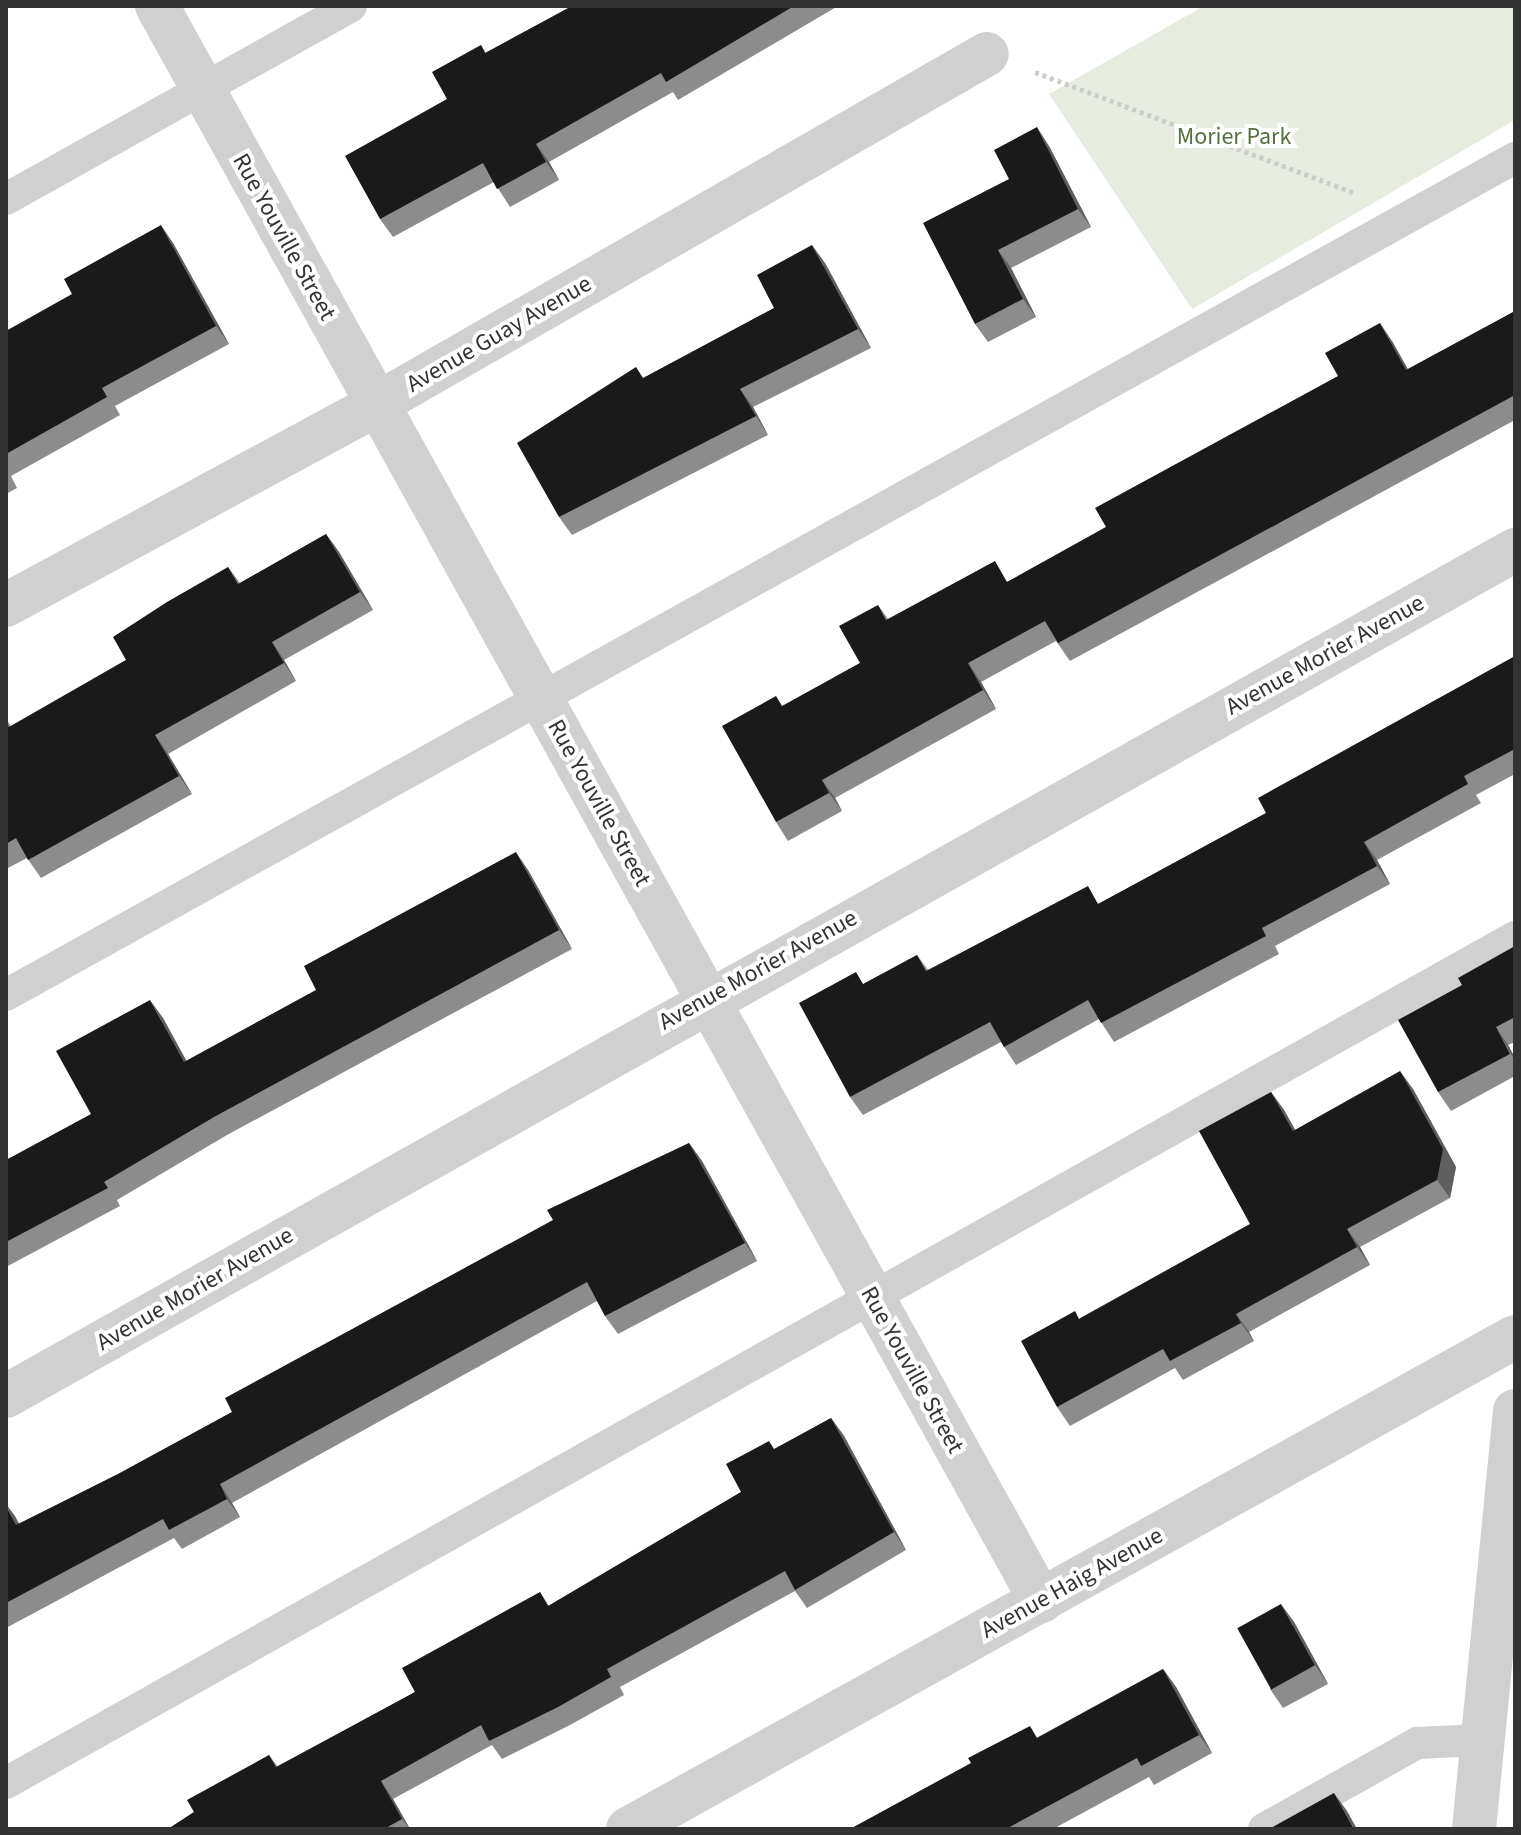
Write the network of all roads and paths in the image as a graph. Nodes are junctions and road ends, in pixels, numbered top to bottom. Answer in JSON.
{"nodes":[{"id":1,"x":157,"y":6,"type":"edge"},
{"id":2,"x":351,"y":6,"type":"edge"},
{"id":3,"x":987,"y":54,"type":"joint"},
{"id":4,"x":203,"y":90,"type":"junction"},
{"id":5,"x":1515,"y":158,"type":"edge"},
{"id":6,"x":6,"y":199,"type":"edge"},
{"id":7,"x":1412,"y":215,"type":"junction"},
{"id":8,"x":377,"y":404,"type":"junction"},
{"id":9,"x":1515,"y":550,"type":"edge"},
{"id":10,"x":6,"y":605,"type":"edge"},
{"id":11,"x":540,"y":698,"type":"junction"},
{"id":12,"x":1515,"y":937,"type":"edge"},
{"id":13,"x":6,"y":995,"type":"edge"},
{"id":14,"x":706,"y":998,"type":"junction"},
{"id":15,"x":871,"y":1295,"type":"junction"},
{"id":16,"x":1515,"y":1337,"type":"edge"},
{"id":17,"x":6,"y":1396,"type":"edge"},
{"id":18,"x":1515,"y":1411,"type":"edge"},
{"id":19,"x":1041,"y":1601,"type":"junction"},
{"id":20,"x":1481,"y":1740,"type":"junction"},
{"id":21,"x":6,"y":1783,"type":"edge"},
{"id":22,"x":628,"y":1829,"type":"edge"},
{"id":23,"x":1264,"y":1829,"type":"edge"},
{"id":24,"x":1474,"y":1829,"type":"edge"}],
"edges":[{"from":1,"to":4,"type":"street","name":"Rue Youville Street"},
{"from":2,"to":4,"type":"lane"},
{"from":3,"to":7,"type":"path"},
{"from":3,"to":8,"type":"street","name":"Avenue Guay Avenue"},
{"from":4,"to":6,"type":"lane"},
{"from":4,"to":8,"type":"street","name":"Rue Youville Street"},
{"from":5,"to":7,"type":"lane"},
{"from":7,"to":11,"type":"lane"},
{"from":8,"to":10,"type":"street","name":"Avenue Guay Avenue"},
{"from":8,"to":11,"type":"street","name":"Rue Youville Street"},
{"from":9,"to":14,"type":"street","name":"Avenue Morier Avenue"},
{"from":11,"to":13,"type":"lane"},
{"from":11,"to":14,"type":"street","name":"Rue Youville Street"},
{"from":12,"to":15,"type":"lane"},
{"from":14,"to":15,"type":"street","name":"Rue Youville Street"},
{"from":14,"to":17,"type":"street","name":"Avenue Morier Avenue"},
{"from":15,"to":19,"type":"street","name":"Rue Youville Street"},
{"from":15,"to":21,"type":"lane"},
{"from":16,"to":19,"type":"street","name":"Avenue Haig Avenue"},
{"from":18,"to":20,"type":"street"},
{"from":19,"to":22,"type":"street","name":"Avenue Haig Avenue"},
{"from":20,"to":23,"type":"lane"},
{"from":20,"to":24,"type":"street"}]}
